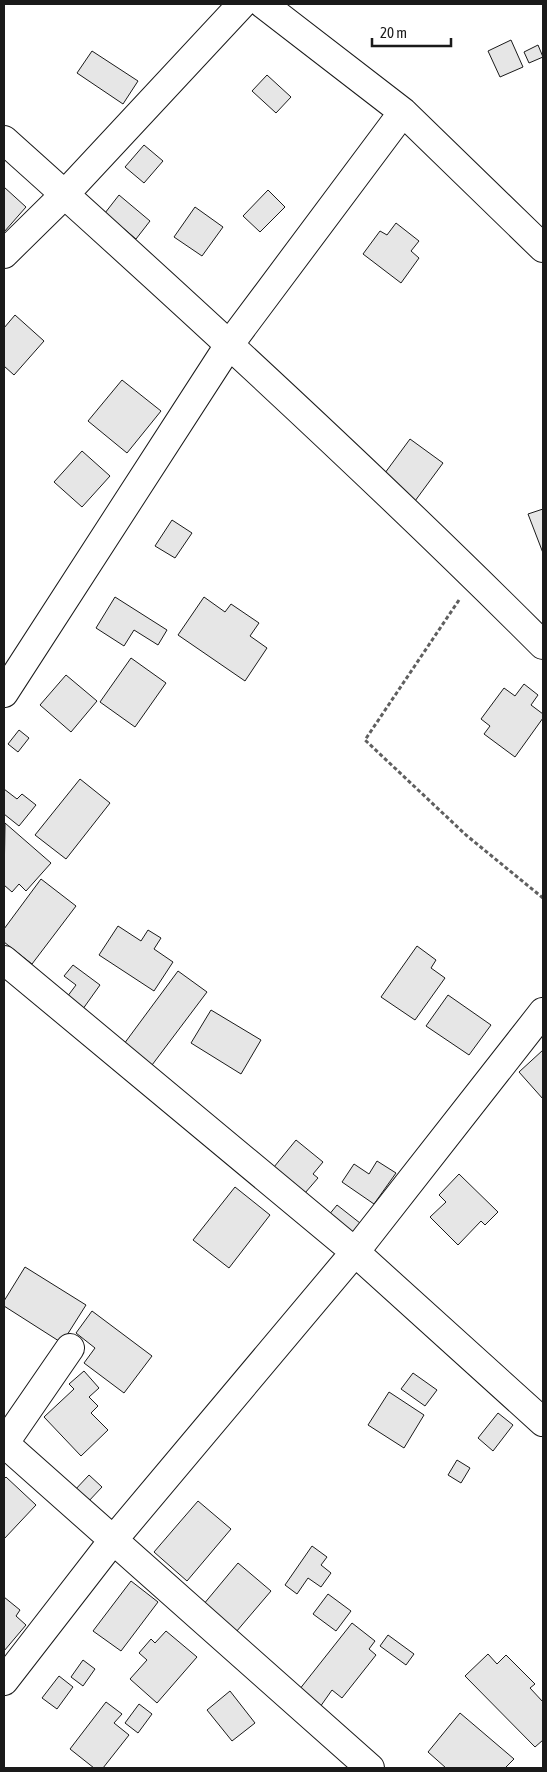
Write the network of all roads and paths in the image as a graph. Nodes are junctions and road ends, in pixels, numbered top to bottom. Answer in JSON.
{"nodes":[{"id":1,"x":242,"y":4,"type":"edge"},
{"id":2,"x":263,"y":4,"type":"edge"},
{"id":3,"x":403,"y":112,"type":"junction"},
{"id":4,"x":4,"y":140,"type":"edge"},
{"id":5,"x":65,"y":194,"type":"junction"},
{"id":6,"x":543,"y":248,"type":"edge"},
{"id":7,"x":4,"y":254,"type":"edge"},
{"id":8,"x":229,"y":345,"type":"junction"},
{"id":9,"x":474,"y":576,"type":"junction"},
{"id":10,"x":543,"y":645,"type":"edge"},
{"id":11,"x":4,"y":693,"type":"edge"},
{"id":12,"x":543,"y":898,"type":"edge"},
{"id":13,"x":4,"y":960,"type":"edge"},
{"id":14,"x":543,"y":1012,"type":"edge"},
{"id":15,"x":355,"y":1252,"type":"junction"},
{"id":16,"x":70,"y":1348,"type":"dead end"},
{"id":17,"x":543,"y":1422,"type":"edge"},
{"id":18,"x":4,"y":1444,"type":"edge"},
{"id":19,"x":114,"y":1539,"type":"junction"},
{"id":20,"x":4,"y":1681,"type":"edge"},
{"id":21,"x":370,"y":1768,"type":"edge"}],
"edges":[{"from":1,"to":5,"type":"street"},
{"from":2,"to":3,"type":"street"},
{"from":3,"to":6,"type":"street"},
{"from":3,"to":8,"type":"street"},
{"from":4,"to":5,"type":"street"},
{"from":5,"to":7,"type":"street"},
{"from":5,"to":8,"type":"street"},
{"from":8,"to":9,"type":"street"},
{"from":8,"to":11,"type":"street"},
{"from":9,"to":10,"type":"street"},
{"from":9,"to":12,"type":"path"},
{"from":13,"to":15,"type":"street"},
{"from":14,"to":15,"type":"street"},
{"from":15,"to":17,"type":"street"},
{"from":15,"to":19,"type":"street"},
{"from":16,"to":18,"type":"street"},
{"from":18,"to":19,"type":"street"},
{"from":19,"to":20,"type":"street"},
{"from":19,"to":21,"type":"street"}]}
